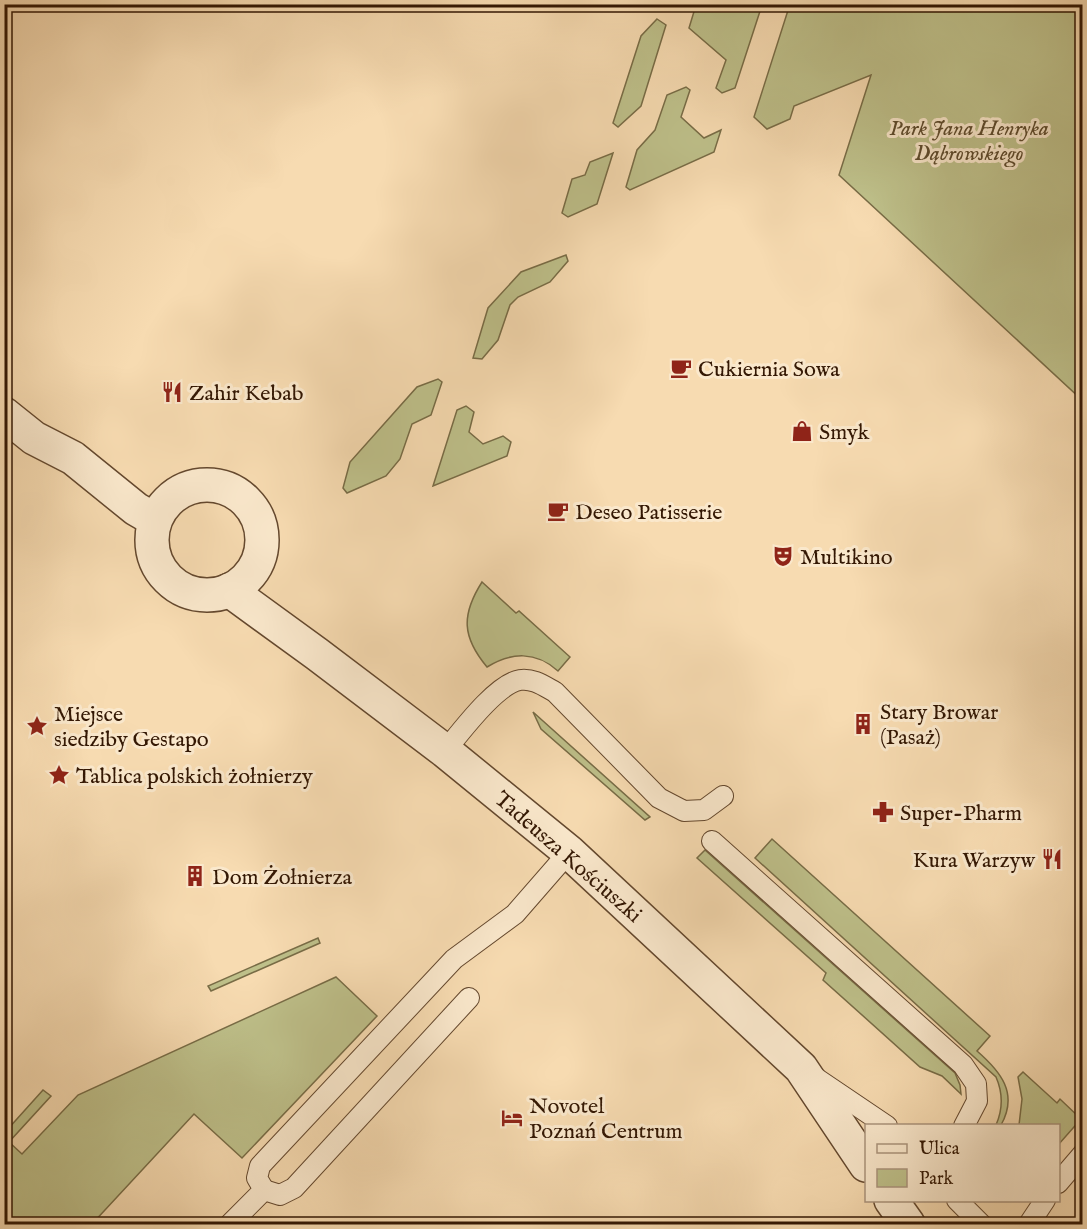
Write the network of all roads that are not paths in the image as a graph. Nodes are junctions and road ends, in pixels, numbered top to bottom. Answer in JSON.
{"nodes":[{"id":1,"x":4,"y":414,"type":"edge"},
{"id":2,"x":155,"y":520,"type":"junction"},
{"id":3,"x":229,"y":590,"type":"junction"},
{"id":4,"x":445,"y":751,"type":"junction"},
{"id":5,"x":723,"y":796,"type":"dead end"},
{"id":6,"x":712,"y":841,"type":"dead end"},
{"id":7,"x":569,"y":852,"type":"junction"},
{"id":8,"x":469,"y":998,"type":"dead end"},
{"id":9,"x":801,"y":1068,"type":"junction"},
{"id":10,"x":885,"y":1124,"type":"edge"},
{"id":11,"x":965,"y":1124,"type":"edge"},
{"id":12,"x":1083,"y":1155,"type":"edge"},
{"id":13,"x":865,"y":1163,"type":"edge"},
{"id":14,"x":1060,"y":1182,"type":"edge"},
{"id":15,"x":264,"y":1190,"type":"junction"},
{"id":16,"x":892,"y":1202,"type":"edge"},
{"id":17,"x":959,"y":1202,"type":"edge"},
{"id":18,"x":1044,"y":1202,"type":"edge"},
{"id":19,"x":230,"y":1224,"type":"edge"},
{"id":20,"x":908,"y":1224,"type":"edge"},
{"id":21,"x":981,"y":1224,"type":"edge"},
{"id":22,"x":1029,"y":1224,"type":"edge"}],
"edges":[{"from":1,"to":2,"type":"street"},
{"from":2,"to":3,"type":"street"},
{"from":2,"to":3,"type":"street"},
{"from":3,"to":4,"type":"street","name":"Tadeusza Kościuszki"},
{"from":4,"to":5,"type":"lane"},
{"from":4,"to":7,"type":"street","name":"Tadeusza Kościuszki"},
{"from":6,"to":11,"type":"lane"},
{"from":7,"to":9,"type":"street","name":"Tadeusza Kościuszki"},
{"from":7,"to":15,"type":"lane"},
{"from":8,"to":15,"type":"lane"},
{"from":9,"to":10,"type":"lane"},
{"from":9,"to":13,"type":"street","name":"Tadeusza Kościuszki"},
{"from":12,"to":14,"type":"lane"},
{"from":15,"to":19,"type":"lane"},
{"from":16,"to":20,"type":"street"},
{"from":17,"to":21,"type":"lane"},
{"from":18,"to":22,"type":"lane"}]}
